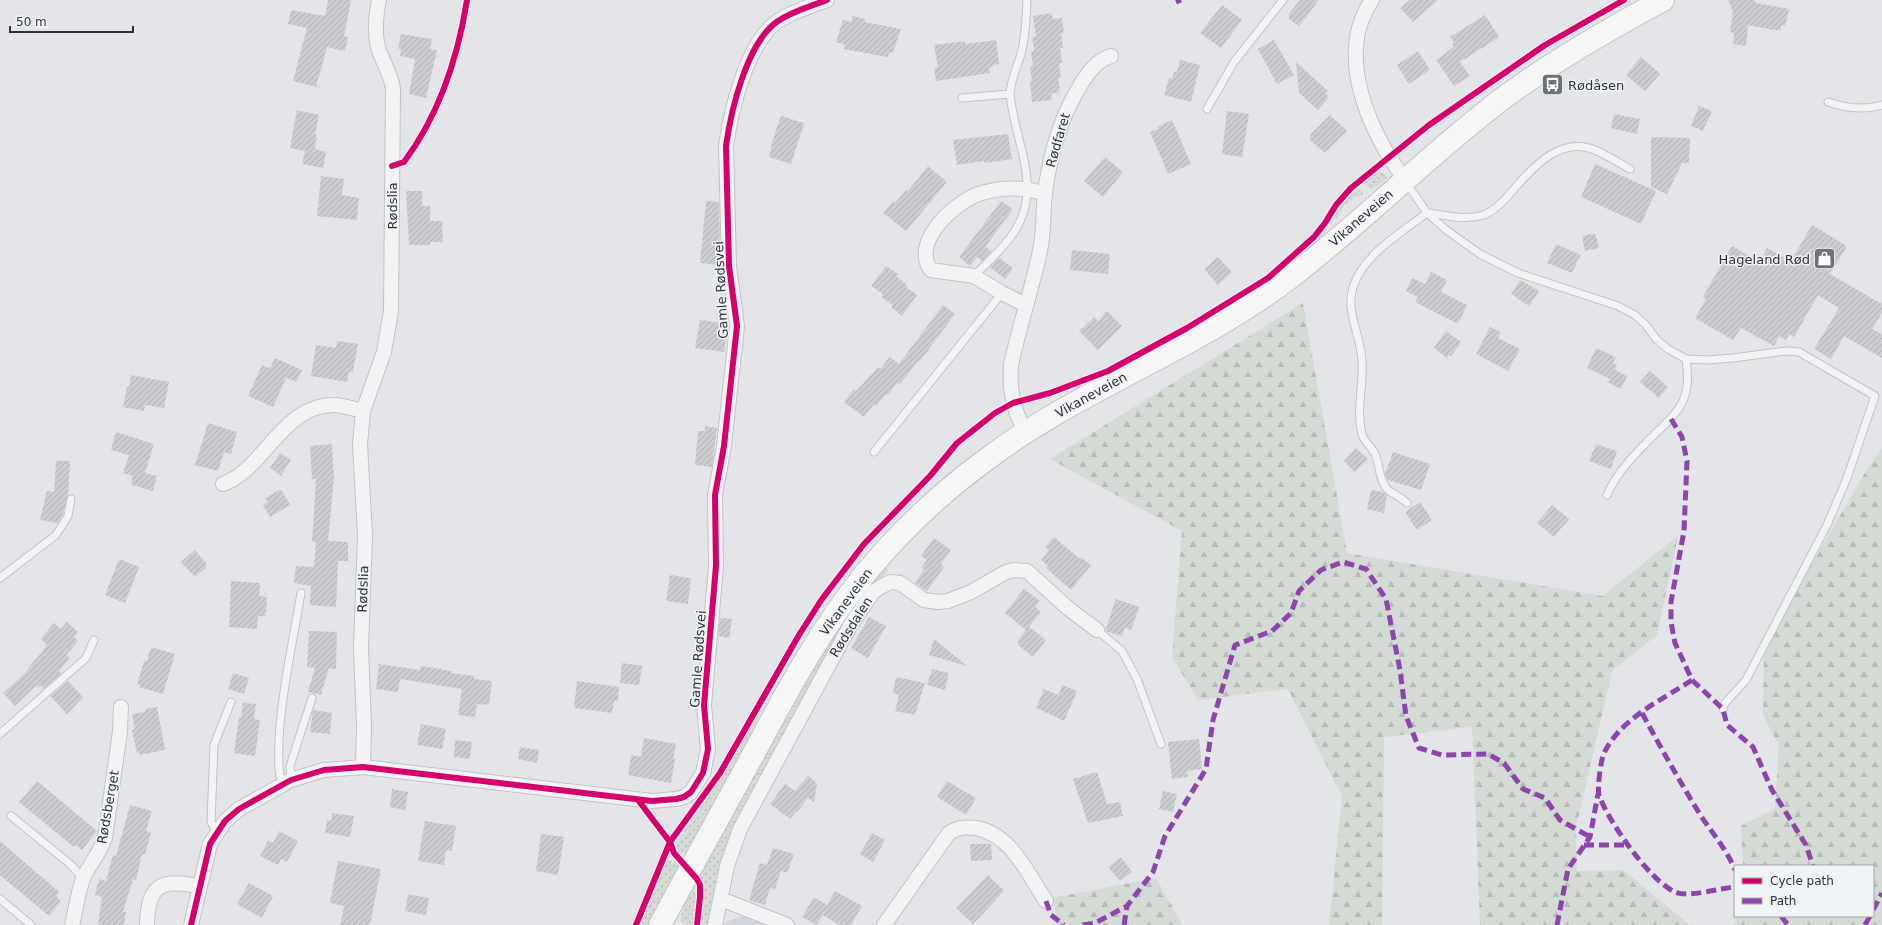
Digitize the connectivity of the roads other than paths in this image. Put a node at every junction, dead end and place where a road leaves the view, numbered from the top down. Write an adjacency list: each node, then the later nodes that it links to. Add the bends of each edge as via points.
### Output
1 (379, 0): 24 (street, Rødslia, via 376,25 378,47 393,88 392,288 384,352)
2 (827, 0): 41 (street, Gamle Rødsvei, via 779,20 761,38 748,65 729,127 726,146 730,266 737,326 716,495 716,566 704,705 708,749 703,774 698,783 684,796 652,801)
3 (1027, 0): 8 (lane, via 1026,31)
4 (1283, 0): 12 (lane, via 1234,62)
5 (1663, 0): 14 (main road, Vikaneveien, via 1587,42 1530,79 1477,119)
6 (1369, 1): 14 (street, via 1359,30 1356,73 1373,126 1388,157)
7 (1111, 56): 16 (street, Rødfaret, via 1096,65 1070,101 1053,148)
8 (1010, 94): 9 (lane); 15 (lane, via 1027,171)
9 (962, 98)
10 (1828, 102): 11 (lane, via 1851,107)
11 (1882, 105)
12 (1207, 109)
13 (1630, 169): 17 (lane, via 1595,150 1582,147 1561,150 1541,161 1504,201 1486,214 1461,218)
14 (1405, 180): 17 (lane); 25 (main road, Vikaneveien, via 1287,280 1241,312)
15 (1028, 188): 16 (street); 18 (lane, via 1024,212 1018,226); 18 (street, via 992,191 965,200 955,207 929,239 925,252 928,266 932,270)
16 (1045, 194): 20 (street, Rødfaret, via 1041,248)
17 (1427, 213): 21 (lane, via 1464,244 1497,264 1541,282 1618,306 1635,315 1657,340); 30 (lane, via 1381,248 1366,264 1353,286 1351,297 1353,318 1362,354 1362,433 1364,440 1375,453 1384,485)
18 (974, 276): 19 (street)
19 (1002, 294): 20 (street); 26 (lane)
20 (1026, 305): 25 (street, Rødfaret, via 1011,365 1010,380 1013,403)
21 (1686, 358): 23 (lane, via 1707,360 1786,351 1799,352); 28 (lane, via 1688,374 1686,392 1681,404 1671,419 1622,468)
22 (1882, 394): 23 (lane)
23 (1874, 396): 38 (lane, via 1847,478 1827,524 1746,680 1725,703)
24 (363, 411): 27 (street, via 335,405 303,414 287,426 240,475); 41 (street, Rødslia, via 360,444 365,536 361,647)
25 (1026, 432): 54 (main road, Vikaneveien, via 987,458 949,489 917,518 865,574 817,643 790,688)
26 (874, 452)
27 (223, 484)
28 (1607, 495)
29 (71, 499): 31 (lane, via 68,516 56,536)
30 (1407, 503)
31 (0, 578)
32 (301, 593): 42 (lane, via 280,725 278,763)
33 (1097, 630): 40 (lane, via 1122,652 1128,661 1147,702); 48 (street, Rødsdalen, via 1027,571 1006,572 971,592 943,602 928,601 900,583 891,582 873,592 850,626 740,829 731,850)
34 (94, 640): 39 (lane, via 86,658)
35 (312, 698): 42 (lane)
36 (231, 702): 44 (lane, via 214,745 211,822)
37 (121, 707): 45 (street, Rødsberget, via 105,838)
38 (1723, 709)
39 (0, 734)
40 (1161, 744)
41 (364, 767): 42 (street, Gamle Rødsvei, via 324,770)
42 (287, 782): 44 (street, Gamle Rødsvei, via 239,809)
43 (11, 816): 45 (lane)
44 (217, 832): 46 (street, Gamle Rødsvei, via 207,854)
45 (84, 878): 51 (street, Rødsberget)
46 (199, 886): 52 (street, via 178,882 166,883 158,888 149,906); 53 (street, Gamle Rødsvei)
47 (0, 899): 50 (lane)
48 (721, 899): 55 (street, Rødsdalen); 56 (street)
49 (1046, 902): 57 (street, via 1008,845 997,836 981,829 960,828 949,833)
50 (31, 925)
51 (72, 925)
52 (147, 925)
53 (191, 925)
54 (660, 925)
55 (715, 925)
56 (787, 925)
57 (884, 925)

